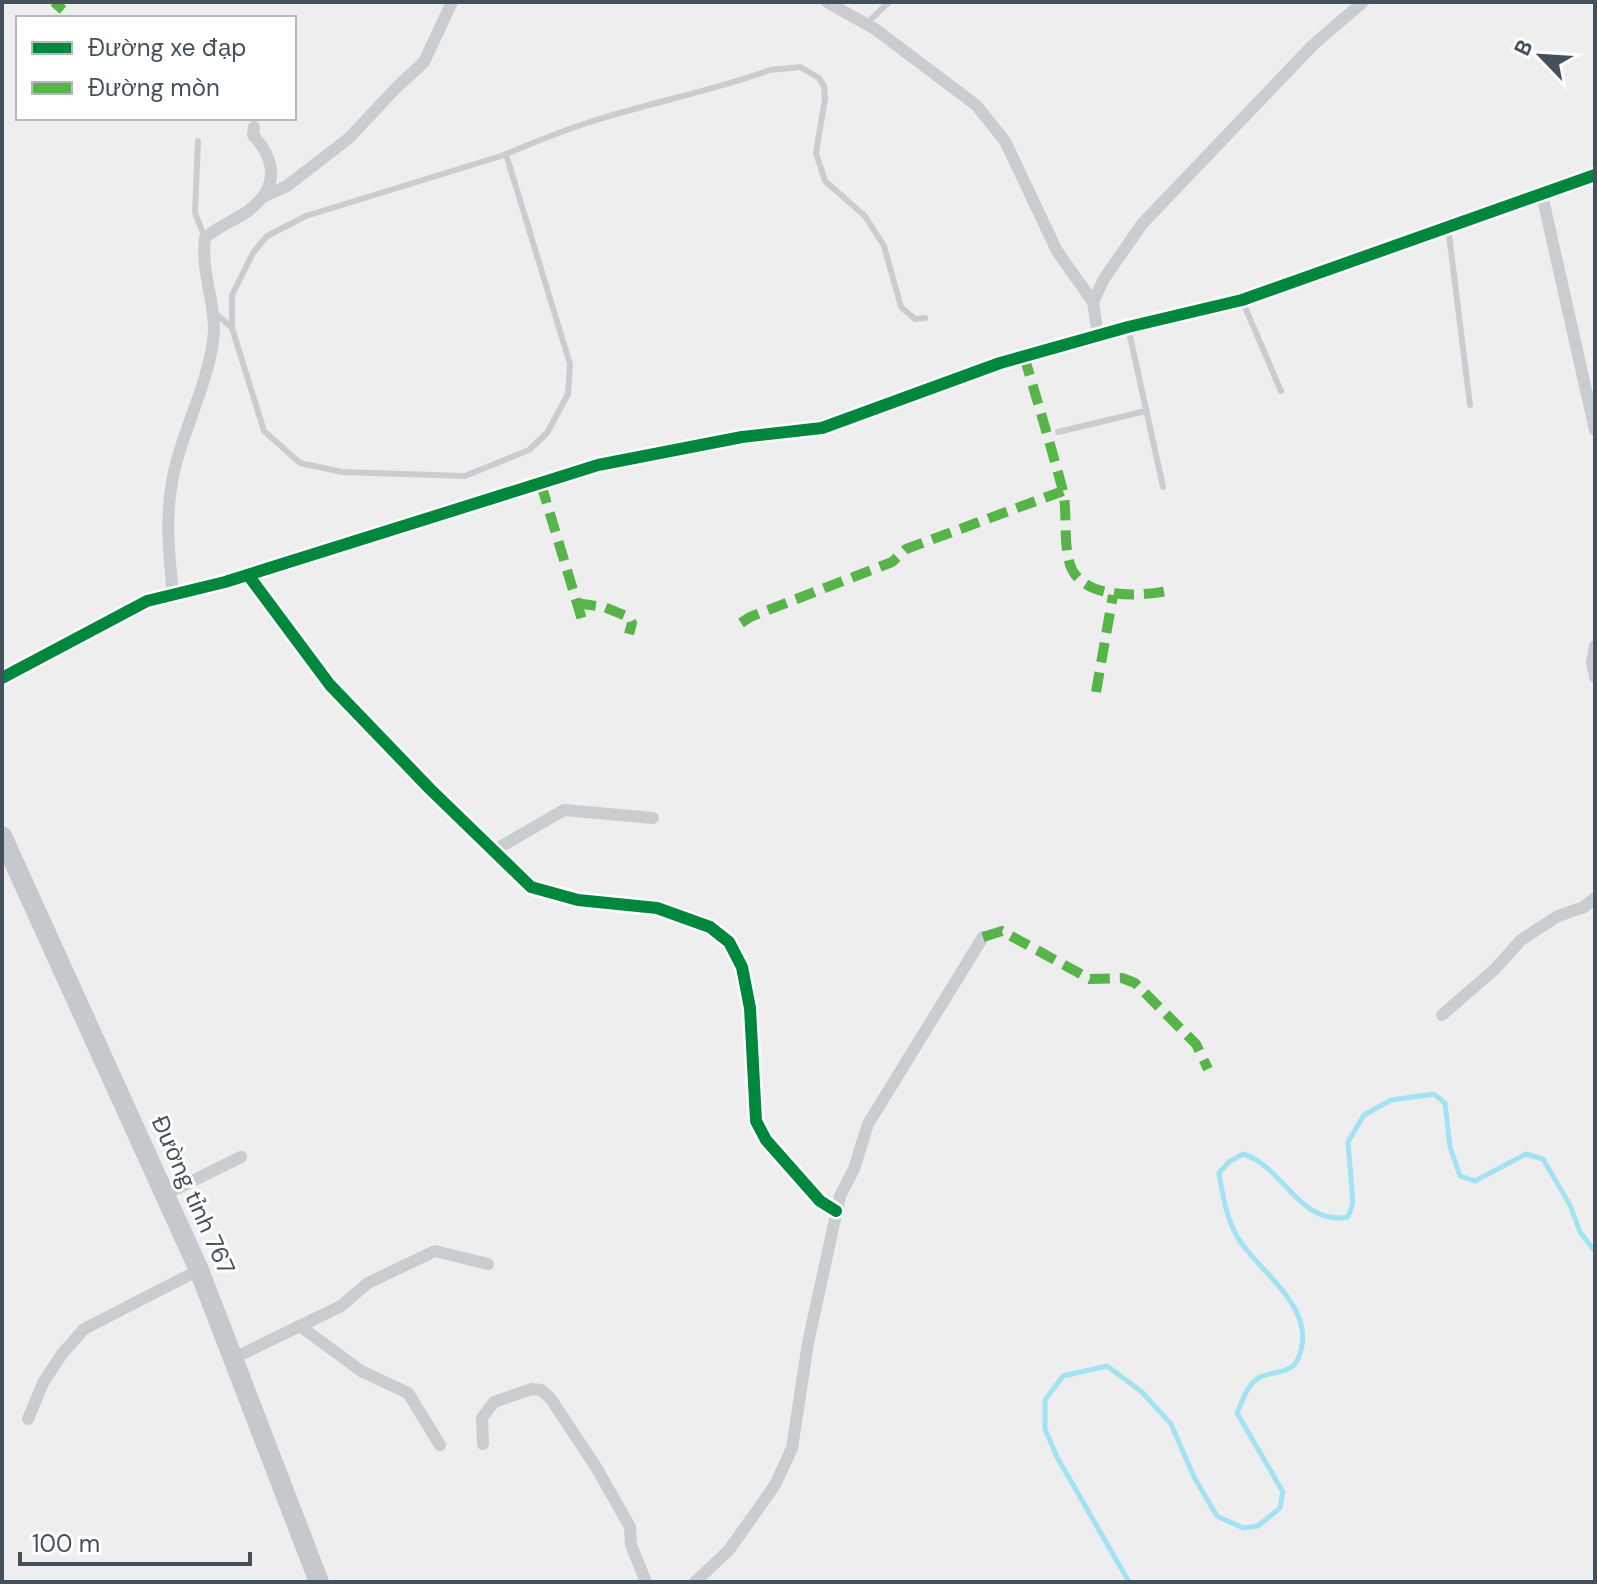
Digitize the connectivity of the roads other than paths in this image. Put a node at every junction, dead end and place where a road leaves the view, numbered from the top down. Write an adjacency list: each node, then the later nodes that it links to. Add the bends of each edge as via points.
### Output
1 (452, 2): 11 (street, via 424,62 349,138 287,186)
2 (827, 2): 5 (street)
3 (889, 2): 5 (lane)
4 (1363, 2): 15 (street, via 1313,45 1142,224)
5 (866, 24): 15 (street, via 976,105 1005,141 1057,251)
6 (254, 127): 11 (street, via 253,135 272,165 270,185)
7 (198, 141): 13 (lane, via 195,213)
8 (506, 154): 17 (lane, via 601,119 770,70 800,67 824,86 816,153 825,181 865,216 884,246 901,307 915,319); 19 (lane, via 306,216 267,236 232,295); 19 (lane, via 570,364 568,394 547,433 529,450 465,476 342,472 300,463 264,431)
9 (1595, 175): 10 (street)
10 (1542, 195): 12 (street); 24 (street)
11 (260, 198): 13 (street)
12 (1448, 226): 14 (street); 22 (lane)
13 (205, 238): 16 (street, via 202,255)
14 (1242, 300): 18 (street); 21 (lane)
15 (1093, 302): 20 (street)
16 (213, 310): 19 (lane); 28 (street, via 213,341 177,461 166,529)
17 (925, 318)
18 (1128, 327): 20 (street); 23 (lane)
19 (232, 328)
20 (1098, 336): 27 (street, via 1000,363 822,428 742,437 598,465)
21 (1281, 391)
22 (1470, 405)
23 (1146, 411): 25 (lane); 26 (lane)
24 (1595, 430)
25 (1058, 432)
26 (1163, 487)
27 (248, 575): 28 (street); 34 (street, via 330,685)
28 (173, 594): 31 (street, via 147,601)
29 (1595, 646): 30 (street)
30 (1595, 677)
31 (2, 678)
32 (653, 818): 34 (street, via 564,810)
33 (2, 836): 39 (main road, Đường tỉnh 767)
34 (493, 851): 40 (street, via 531,887 578,900 657,908 710,927 729,942 742,967 750,1008 756,1121 766,1140 820,1201)
35 (1595, 898): 37 (street, via 1521,940)
36 (983, 937): 40 (street, via 868,1124)
37 (1442, 1015)
38 (241, 1157): 39 (street)
39 (166, 1194): 42 (main road, Đường tỉnh 767)
40 (836, 1211): 50 (street, via 792,1448 775,1485 729,1550)
41 (488, 1264): 43 (street, via 435,1251 368,1283 341,1306)
42 (199, 1270): 44 (main road, Đường tỉnh 767); 45 (street, via 84,1329 43,1383)
43 (300, 1326): 44 (street); 47 (street, via 361,1371 408,1393)
44 (234, 1358): 48 (main road, Đường tỉnh 767)
45 (28, 1419)
46 (483, 1444): 49 (street, via 482,1418 494,1402 541,1390 630,1527 631,1545)
47 (440, 1445)
48 (319, 1582)
49 (646, 1582)
50 (695, 1582)

